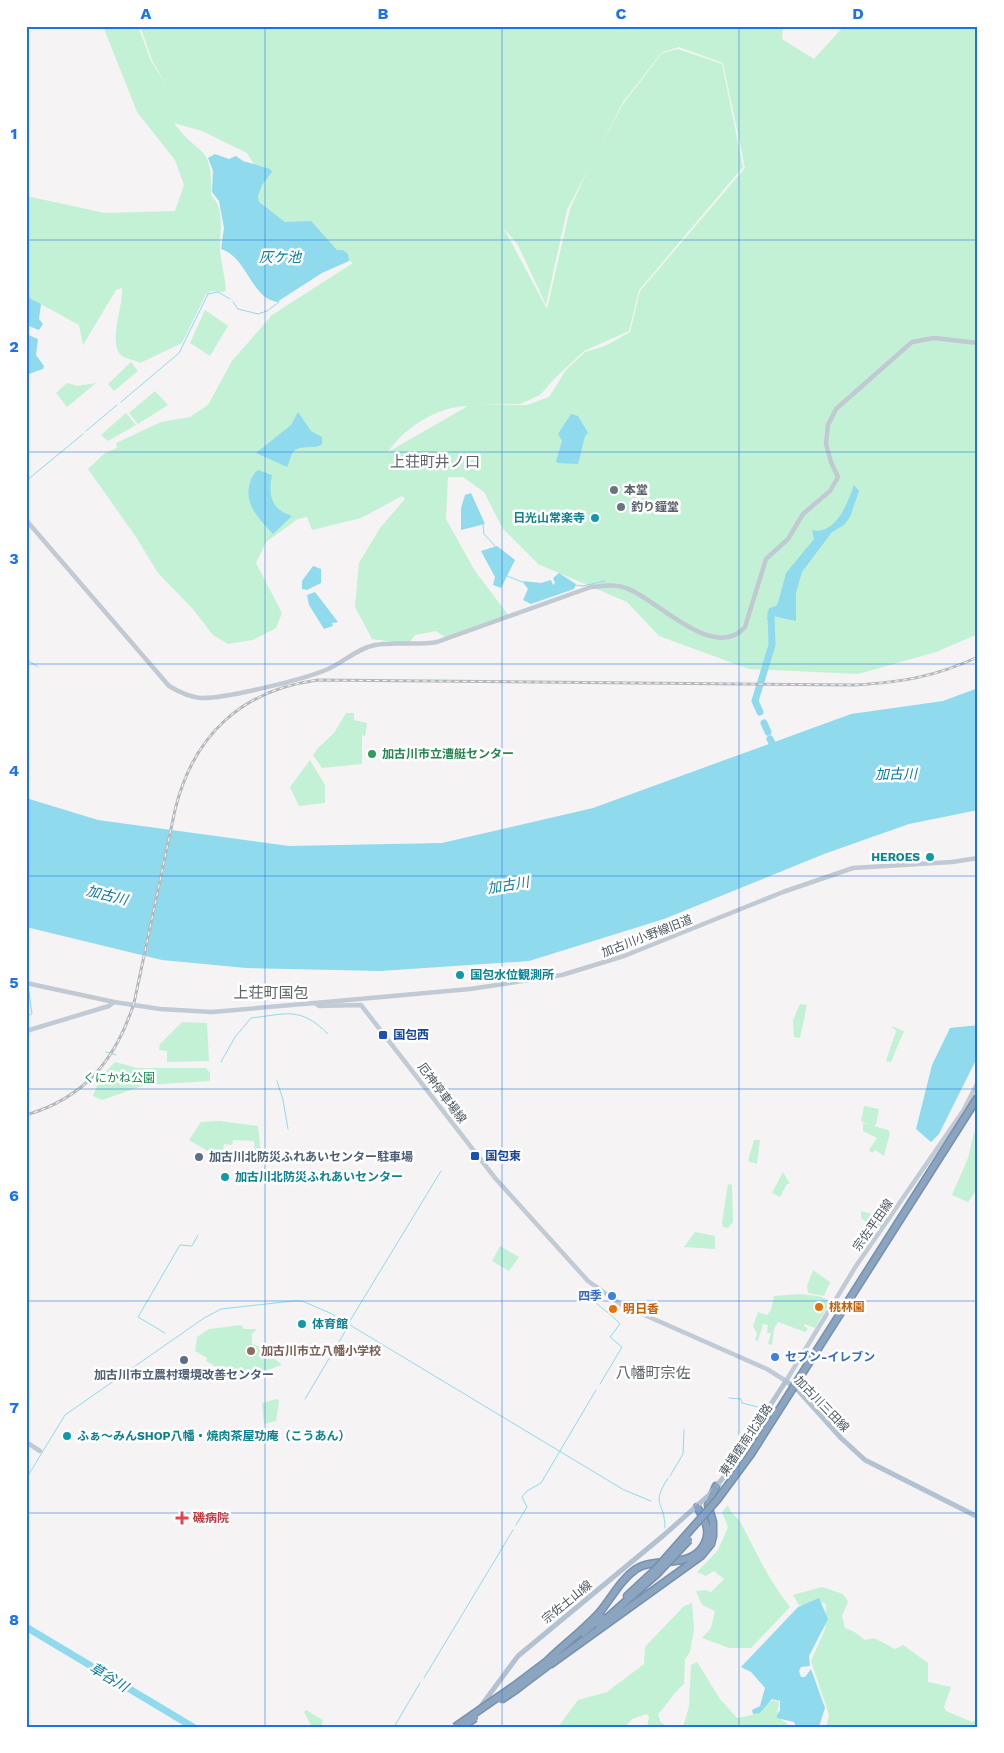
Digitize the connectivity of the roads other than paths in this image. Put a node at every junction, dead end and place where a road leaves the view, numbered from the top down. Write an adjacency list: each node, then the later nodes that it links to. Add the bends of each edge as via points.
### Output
1 (978, 344): 2 (street, via 934,338 912,342 836,409 828,424 826,444 837,472 836,481 830,491 803,514 788,539 766,559 745,627 730,638 705,634 625,587 604,585 437,642 376,644 315,675 214,698 193,697 169,686)
2 (26, 520)
3 (978, 858): 6 (street, 加古川小野線旧道, via 854,868 569,974 470,989)
4 (26, 983): 5 (street)
5 (114, 1002): 6 (main road, 厄神停車場線, via 212,1012); 7 (main road)
6 (315, 1003): 11 (main road, 厄神停車場線, via 319,1006 364,1007 495,1178 601,1292 622,1305 767,1368)
7 (26, 1031)
8 (978, 1082): 11 (main road, 宗佐平田線, via 963,1111 856,1266)
9 (978, 1097): 18 (highway, 東播磨南北道路, bridge, via 751,1454)
10 (978, 1103): 18 (highway, 東播磨南北道路, bridge, via 753,1456 702,1525)
11 (786, 1380): 14 (main road, 加古川三田線); 17 (main road, 加古川三田線, via 865,1460)
12 (26, 1442): 13 (street)
13 (40, 1451)
14 (716, 1486): 15 (main road, 加古川三田線); 16 (highway, via 709,1503)
15 (697, 1507): 16 (highway); 19 (highway, via 707,1525 707,1537 700,1549 690,1557 637,1569); 22 (main road, 宗佐土山線, via 518,1656)
16 (710, 1515): 19 (highway, via 713,1536 702,1556)
17 (978, 1517)
18 (656, 1572): 19 (highway, 東播磨南北道路)
19 (549, 1662): 20 (highway, 東播磨南北道路)
20 (515, 1687): 21 (highway, 東播磨南北道路, bridge); 22 (highway, 東播磨南北道路, bridge)
21 (455, 1727)
22 (464, 1727)

